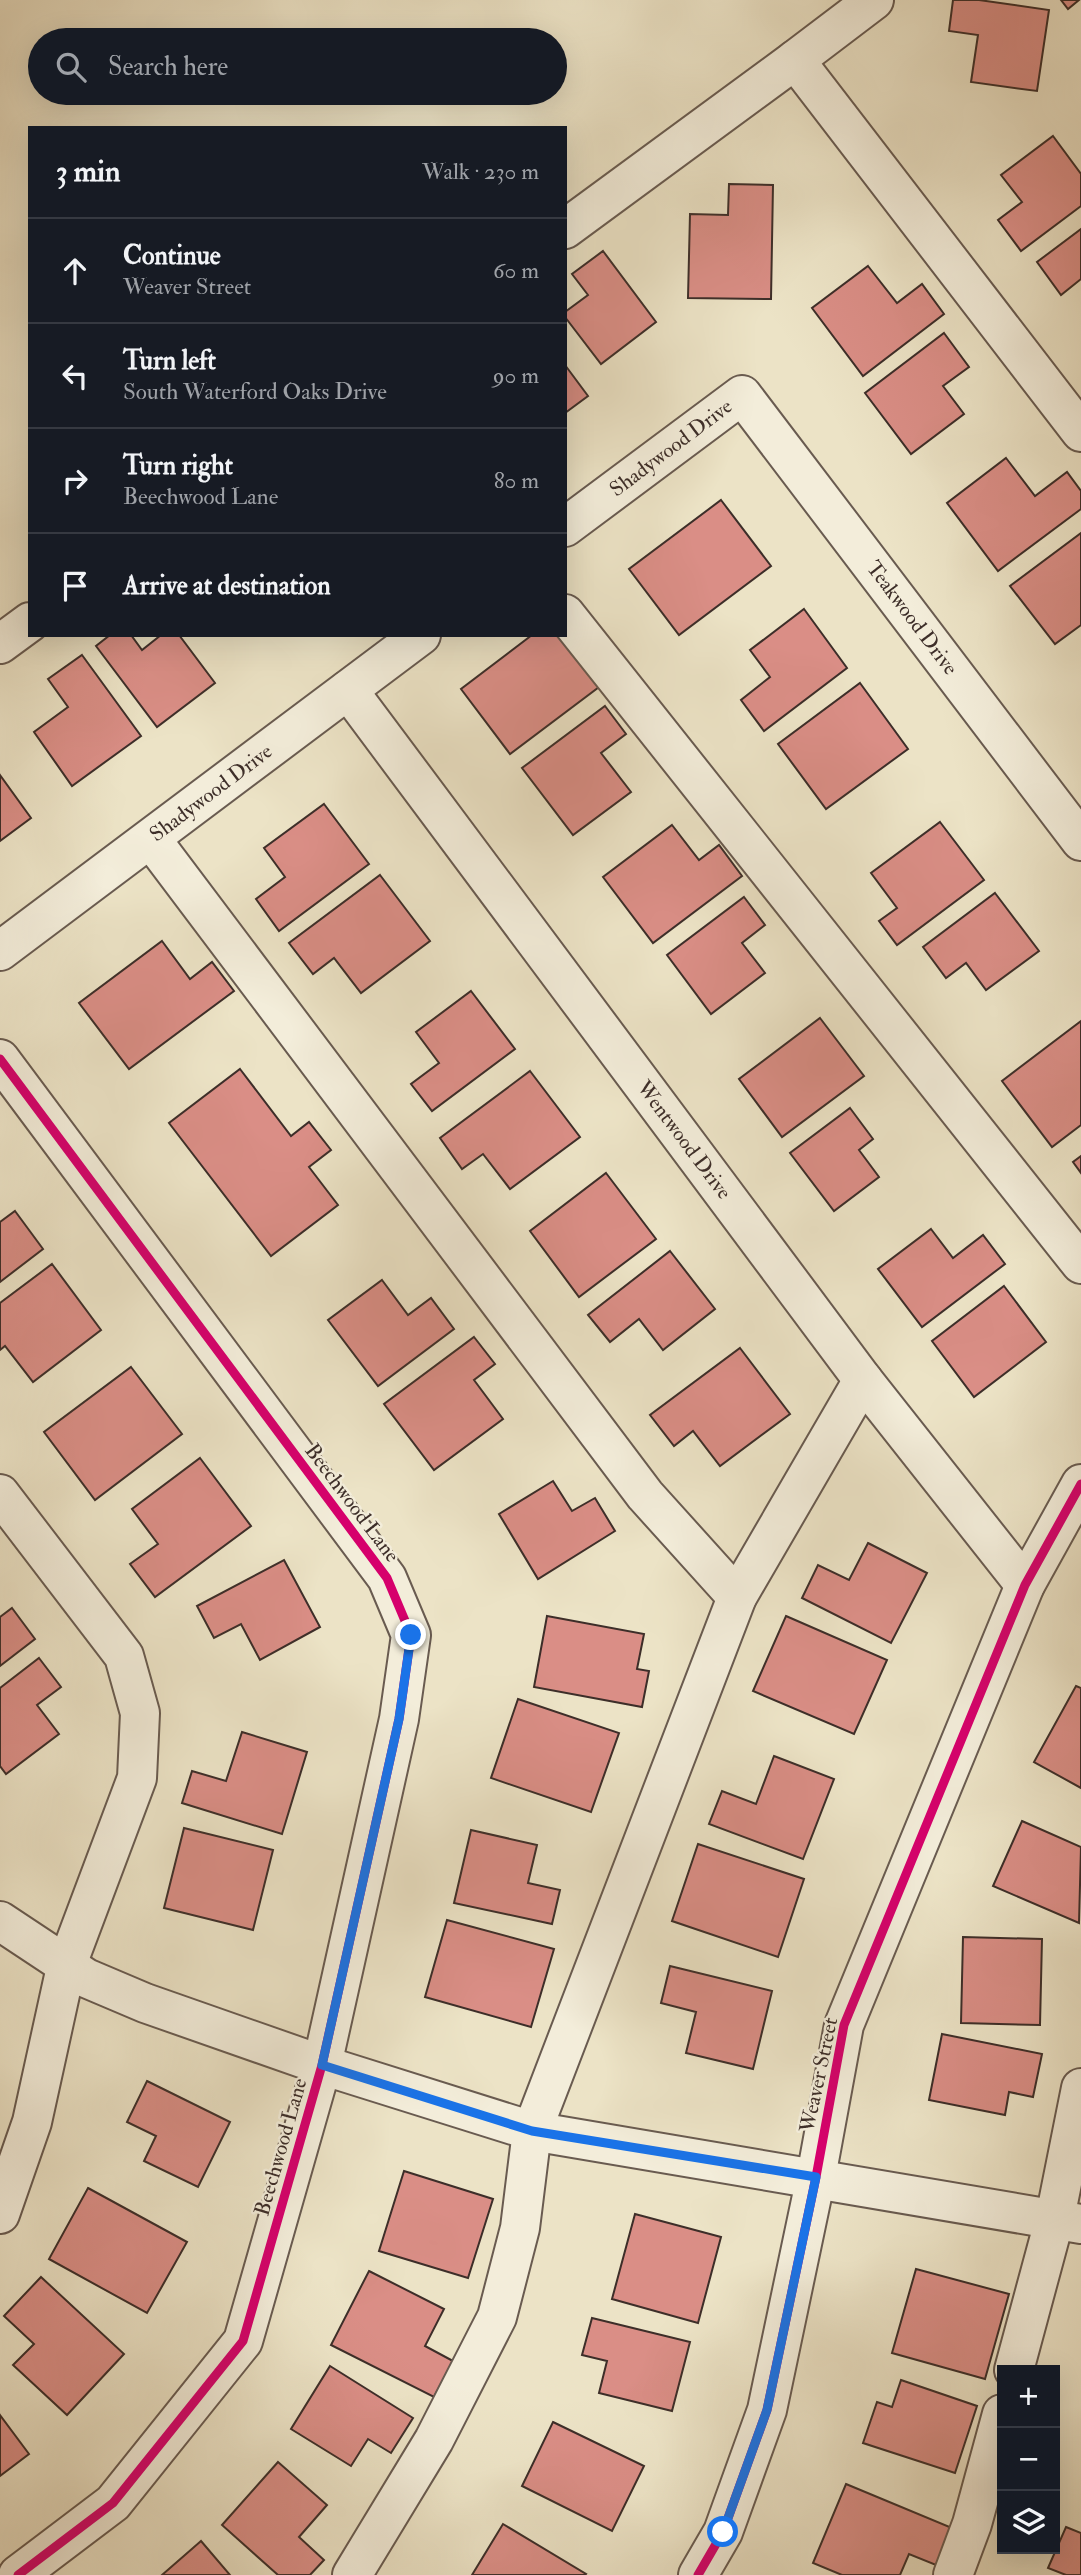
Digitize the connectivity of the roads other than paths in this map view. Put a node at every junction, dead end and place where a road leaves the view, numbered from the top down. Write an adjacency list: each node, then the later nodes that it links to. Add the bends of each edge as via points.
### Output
1 (874, 0): 2 (street)
2 (795, 60): 3 (street); 5 (street)
3 (567, 228)
4 (742, 395): 6 (street, Shadywood Drive); 13 (street, Teakwood Drive)
5 (1081, 432)
6 (567, 526)
7 (567, 617): 16 (street)
8 (28, 623): 10 (street)
9 (418, 637): 11 (street, Shadywood Drive)
10 (0, 644)
11 (348, 690): 12 (street, Shadywood Drive); 17 (street, Wentwood Drive)
12 (150, 839): 14 (street, Shadywood Drive); 21 (street, via 645,1495)
13 (1081, 841)
14 (0, 951)
15 (0, 1059): 24 (street, Beechwood Lane, via 387,1578 411,1635 399,1719)
16 (1081, 1264)
17 (863, 1380): 20 (street, Wentwood Drive); 21 (street)
18 (1081, 1484): 20 (street, Weaver Street)
19 (0, 1494): 23 (street, via 124,1656 140,1713 137,1778)
20 (1025, 1585): 27 (street, Weaver Street, via 844,2025)
21 (737, 1597): 26 (street)
22 (0, 1921): 23 (street)
23 (66, 1967): 24 (street, via 145,2003); 28 (street, via 32,2122)
24 (322, 2065): 26 (street); 32 (street, Beechwood Lane, via 243,2341 113,2503)
25 (1081, 2088): 29 (street)
26 (532, 2131): 27 (street); 33 (street, via 520,2228 497,2317 434,2440)
27 (816, 2177): 29 (street); 34 (street, Weaver Street, via 767,2410 723,2532)
28 (0, 2214)
29 (1068, 2221): 30 (street)
30 (1016, 2365)
31 (998, 2428): 35 (street)
32 (18, 2575)
33 (352, 2575)
34 (698, 2575)
35 (953, 2575)

